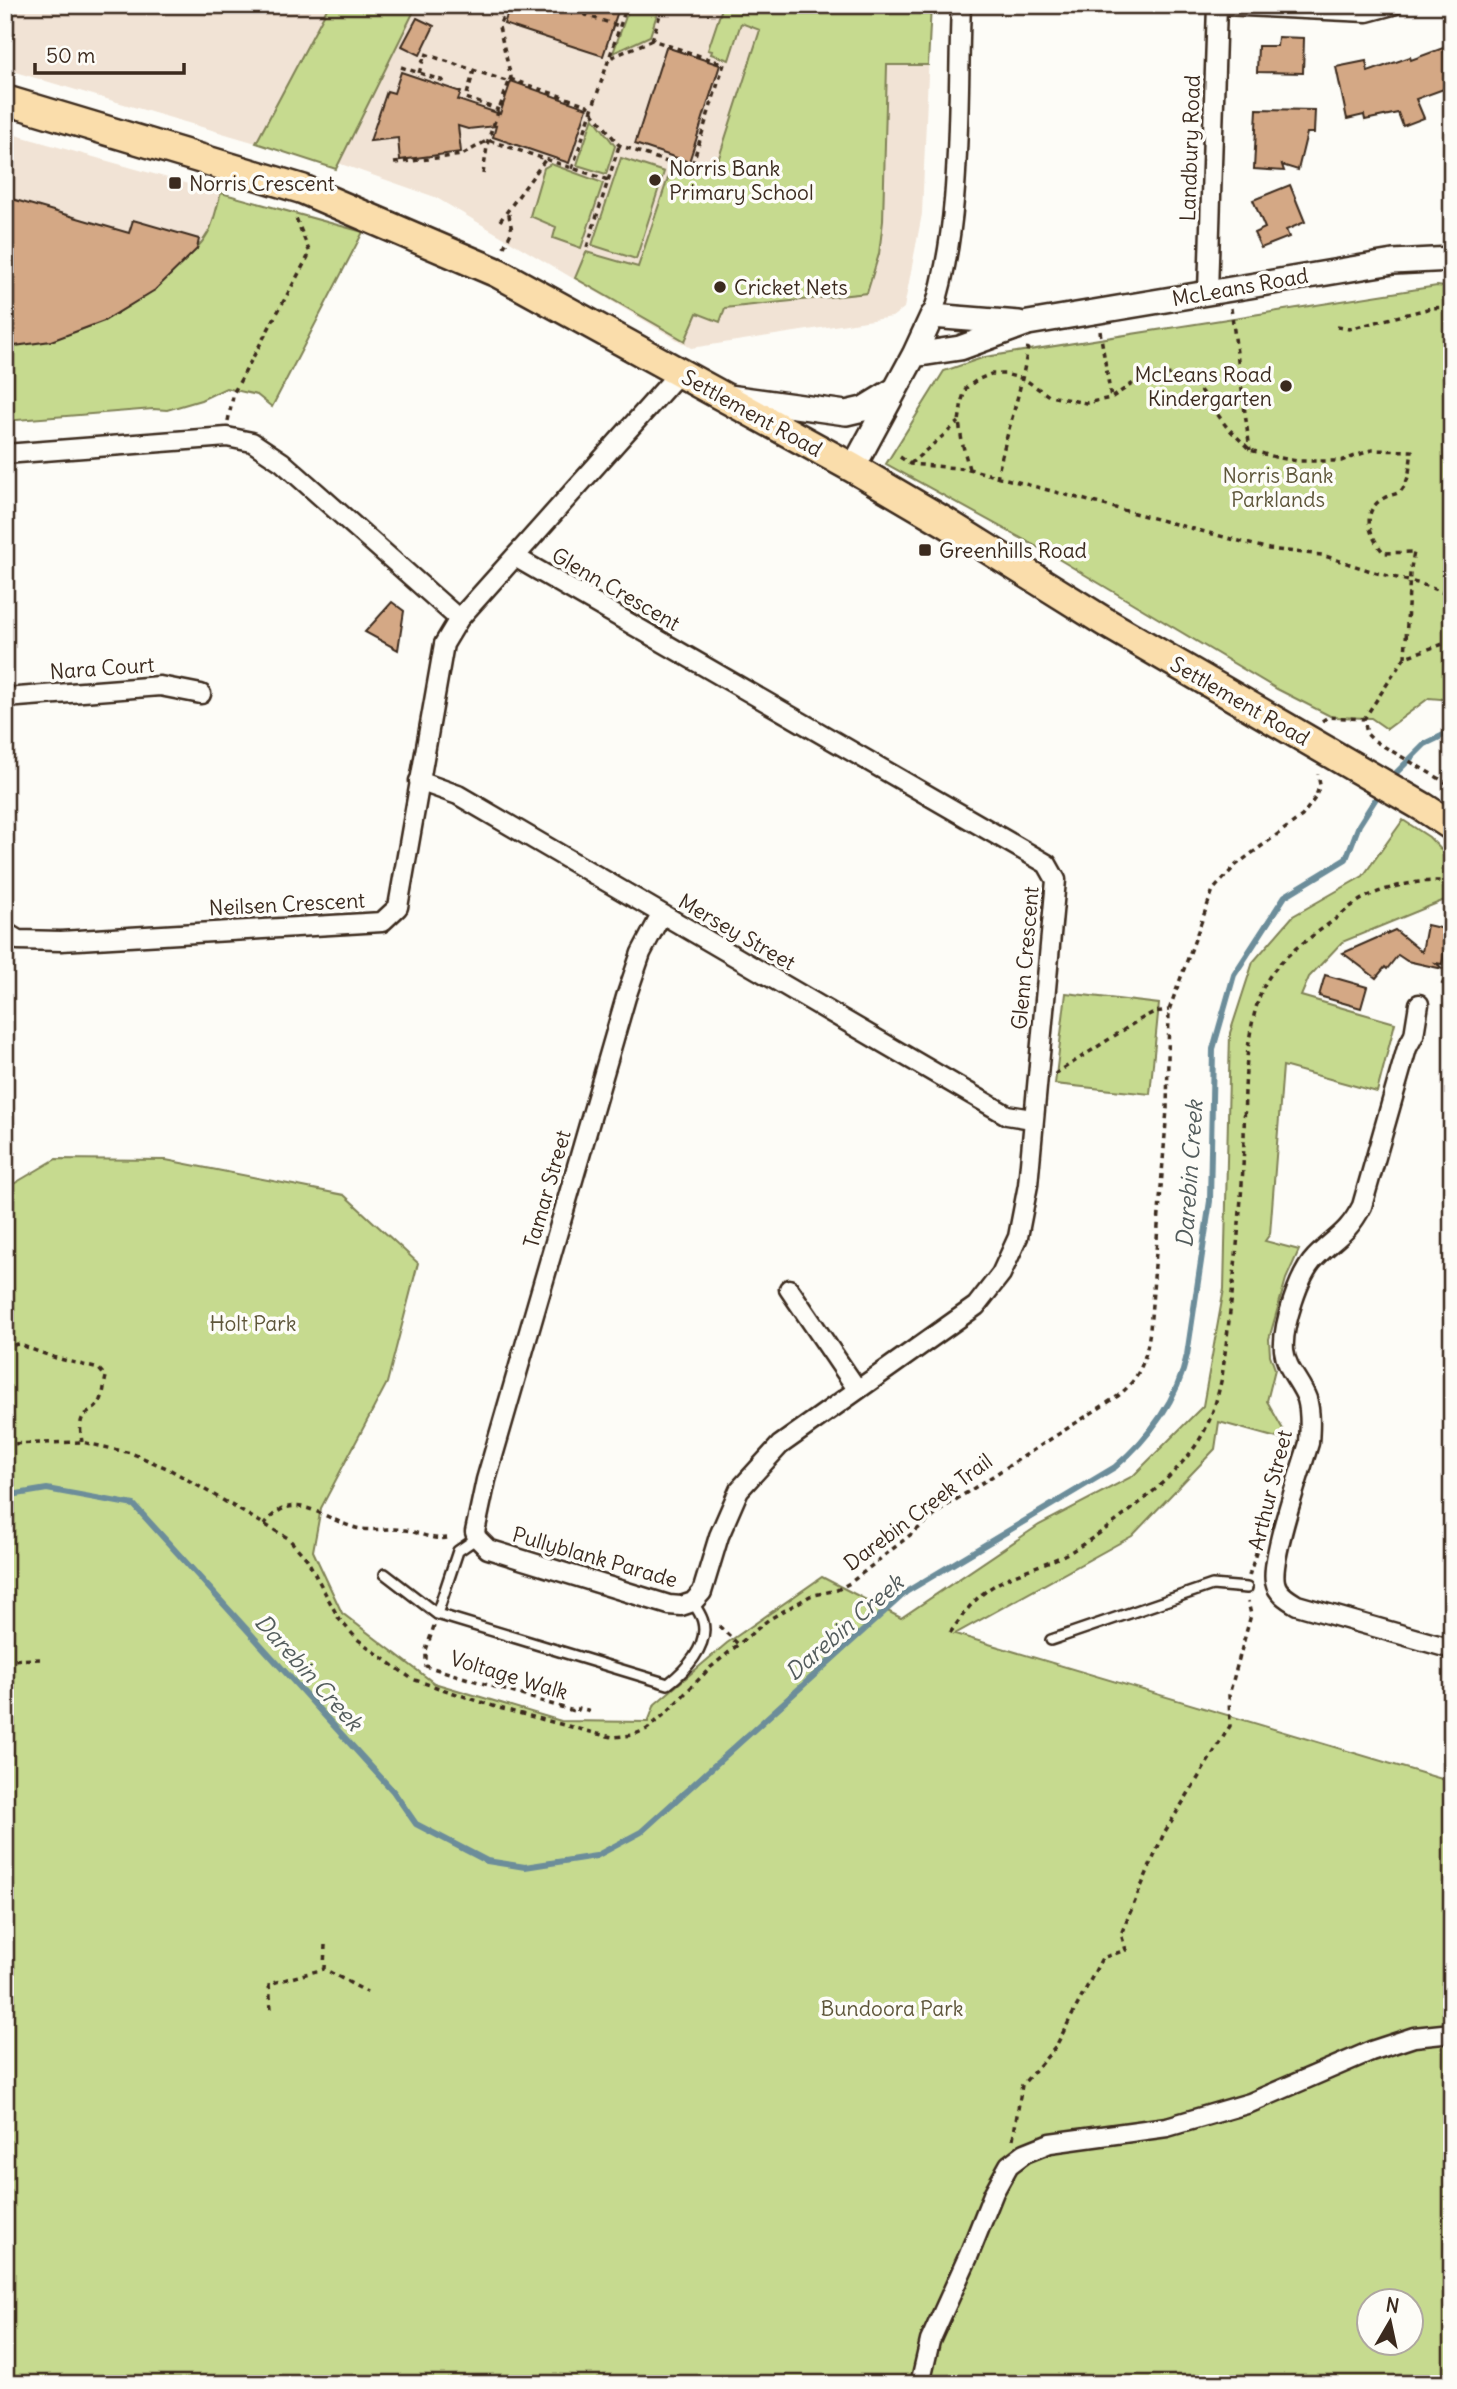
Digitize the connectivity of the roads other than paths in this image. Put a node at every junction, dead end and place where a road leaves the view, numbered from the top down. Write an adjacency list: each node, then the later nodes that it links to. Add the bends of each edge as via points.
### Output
1 (961, 5): 8 (street, via 952,211)
2 (1217, 5): 7 (street, Landbury Road)
3 (1223, 5): 4 (street, via 1367,12)
4 (1393, 5)
5 (5, 100): 11 (main road, Settlement Road, via 302,188 498,274)
6 (1452, 259): 7 (street, McLeans Road, via 1393,262)
7 (1218, 290): 9 (street, McLeans Road)
8 (932, 316): 9 (street, McLeans Road); 10 (street)
9 (1028, 323): 10 (street, McLeans Road, via 960,348)
10 (914, 355): 12 (street)
11 (679, 373): 13 (main road, Settlement Road); 16 (street)
12 (896, 389): 13 (street, via 863,409 846,413); 15 (street)
13 (719, 395): 15 (main road, Settlement Road)
14 (5, 454): 17 (street, via 227,437 246,440 269,452)
15 (853, 468): 21 (main road, Settlement Road)
16 (515, 557): 17 (street); 25 (street, Glenn Crescent, via 1047,864 1056,880)
17 (459, 619): 20 (street, Neilsen Crescent, via 444,644)
18 (201, 694): 19 (street, Nara Court, via 160,686)
19 (5, 698)
20 (419, 781): 22 (street, Mersey Street, via 458,795); 23 (street, Neilsen Crescent, via 398,907 382,922 61,941 18,940)
21 (1452, 826)
22 (661, 915): 25 (street, Mersey Street, via 1007,1115); 29 (street, Tamar Street, via 626,997 486,1480 477,1515)
23 (5, 932)
24 (1419, 1004): 35 (street, Arthur Street, via 1362,1206 1350,1228 1308,1267 1287,1326 1284,1349 1307,1398 1310,1424 1275,1559 1274,1580 1277,1589 1297,1605)
25 (1032, 1119): 27 (street, Glenn Crescent, via 1028,1185 1018,1237 1001,1274 976,1306)
26 (789, 1289): 27 (street)
27 (857, 1390): 28 (street, Glenn Crescent, via 780,1445 739,1490)
28 (719, 1536): 32 (street, Pullyblank Parade, via 702,1592)
29 (477, 1538): 32 (street, Pullyblank Parade, via 488,1549 668,1605); 33 (lane, via 458,1551)
30 (385, 1574): 33 (lane)
31 (1247, 1588): 34 (lane, via 1212,1585)
32 (693, 1602): 33 (lane, via 703,1622 703,1642 682,1673 668,1684)
33 (438, 1614)
34 (1051, 1640)
35 (1452, 1649)
36 (1452, 2033): 37 (street, via 1414,2037 1371,2051 1250,2103 1167,2127 1050,2143 1025,2152 1009,2165 994,2192 930,2341)
37 (920, 2384)

